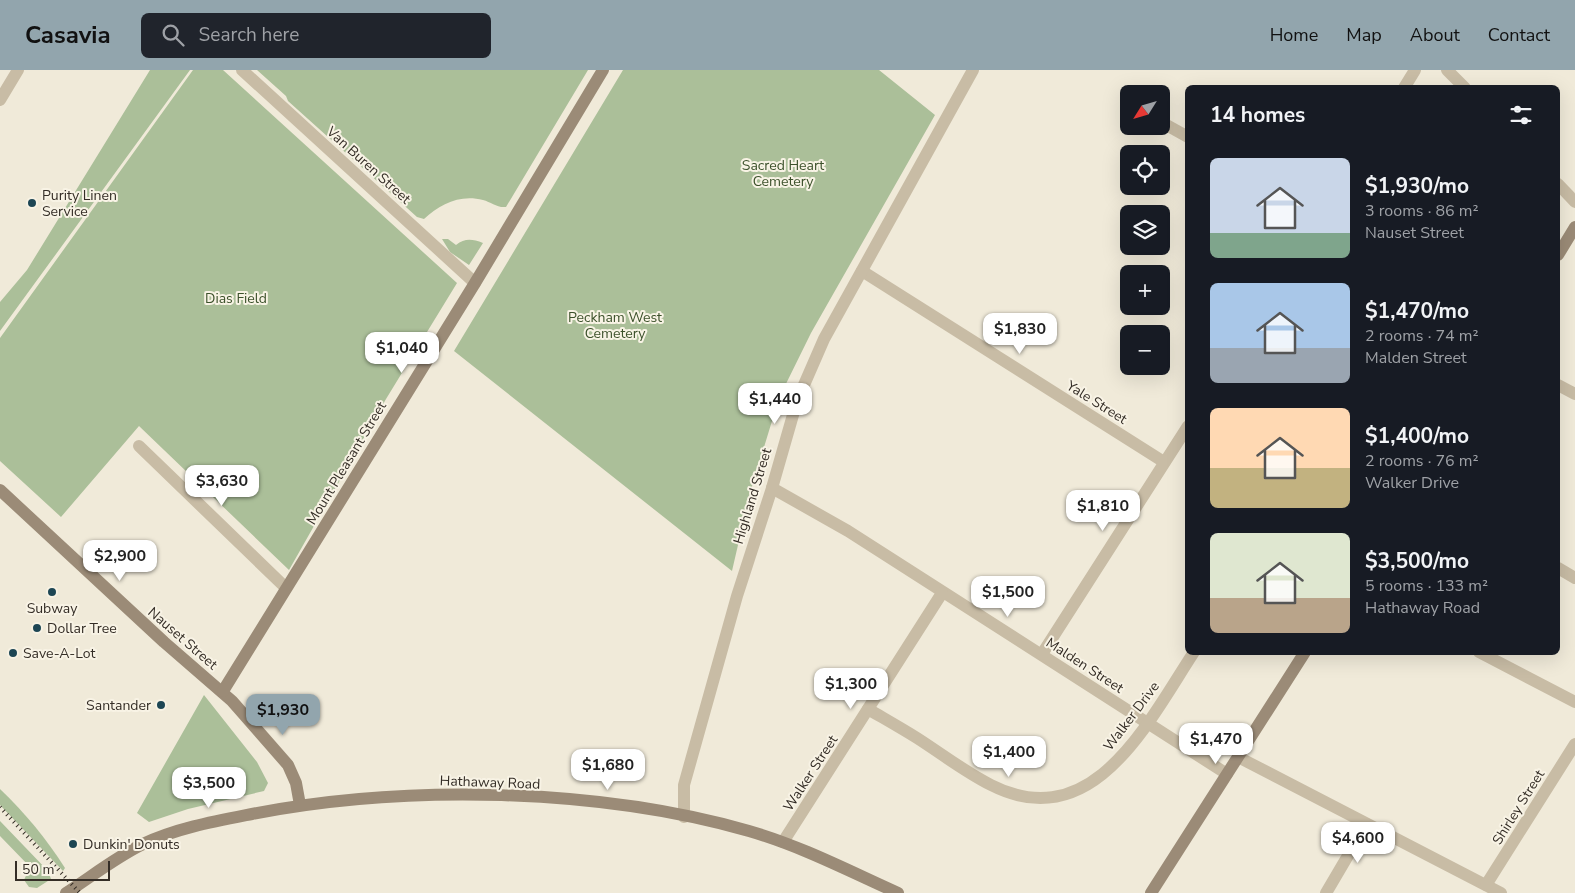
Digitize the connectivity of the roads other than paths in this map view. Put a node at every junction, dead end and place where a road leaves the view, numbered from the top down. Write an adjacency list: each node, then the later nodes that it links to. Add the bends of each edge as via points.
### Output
1 (18, 70): 9 (street)
2 (242, 70): 17 (street, Van Buren Street)
3 (602, 70): 17 (main road, Mount Pleasant Street)
4 (973, 70): 16 (street, Highland Street)
5 (1415, 70): 7 (street)
6 (1448, 70): 8 (street)
7 (1406, 85)
8 (1462, 85)
9 (0, 100)
10 (1170, 127): 11 (street)
11 (1185, 135)
12 (1560, 186): 13 (street)
13 (1575, 202)
14 (1575, 227): 15 (main road)
15 (1560, 252)
16 (862, 272): 22 (street, Yale Street); 23 (street, Highland Street, via 807,374)
17 (476, 283): 27 (main road, Mount Pleasant Street)
18 (1560, 385): 19 (street)
19 (1575, 394)
20 (1185, 430): 22 (street)
21 (139, 446): 27 (street)
22 (1164, 462): 29 (street)
23 (772, 488): 28 (street, Malden Street, via 848,531); 41 (street, Highland Street, via 700,724 684,785)
24 (0, 490): 33 (main road, Nauset Street, via 164,642)
25 (1560, 569): 26 (street)
26 (1575, 578)
27 (286, 588): 33 (main road, Mount Pleasant Street)
28 (942, 593): 29 (street, Malden Street); 35 (street, Walker Street)
29 (1042, 654): 36 (street, Malden Street)
30 (1192, 655): 36 (street, Walker Drive)
31 (1302, 655): 38 (main road)
32 (1486, 655): 34 (street)
33 (223, 692): 40 (main road, Nauset Street, via 288,765)
34 (1575, 702)
35 (868, 709): 36 (street, Walker Drive, via 991,786 1017,795 1042,798 1069,794 1092,783 1123,754); 43 (street, Walker Street)
36 (1147, 723): 39 (street, Malden Street)
37 (1575, 744): 44 (street, Shirley Street)
38 (1238, 757): 39 (main road); 42 (street)
39 (1227, 774): 47 (main road)
40 (300, 805): 41 (main road, Hathaway Road, via 393,796 484,796 594,803); 45 (main road, Hathaway Road, via 198,826 158,838 132,850)
41 (684, 817): 43 (main road, Hathaway Road)
42 (1366, 825): 44 (street); 48 (street)
43 (783, 842): 46 (main road, Hathaway Road)
44 (1486, 885): 49 (street)
45 (66, 893)
46 (898, 893)
47 (1151, 893)
48 (1326, 893)
49 (1501, 893)

